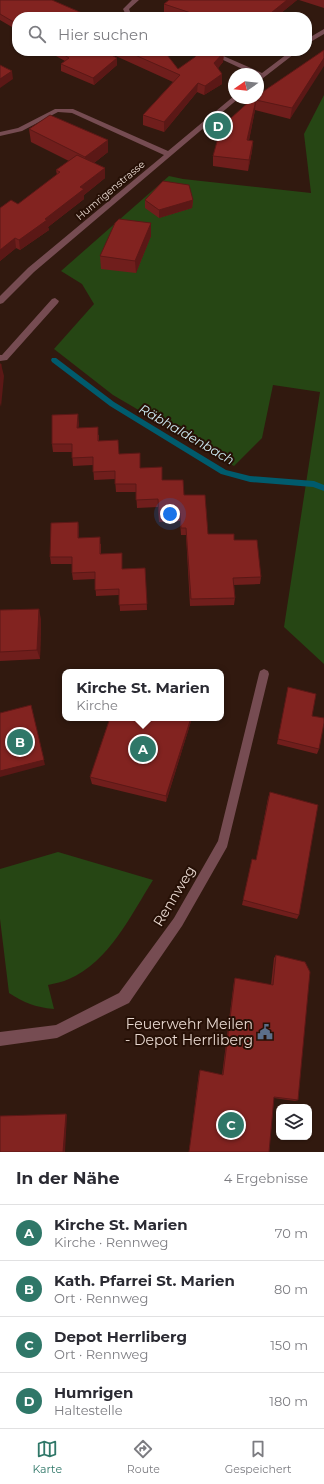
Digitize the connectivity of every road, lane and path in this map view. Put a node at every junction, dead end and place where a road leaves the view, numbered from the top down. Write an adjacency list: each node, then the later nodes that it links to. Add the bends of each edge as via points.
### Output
1 (136, 0): 2 (street, via 126,9)
2 (127, 12)
3 (324, 31): 4 (street)
4 (312, 39)
5 (217, 56): 7 (street)
6 (289, 56): 8 (street)
7 (240, 68)
8 (264, 75)
9 (229, 104): 11 (street, Humrigenstrasse)
10 (0, 134): 11 (street, via 20,130 57,110 73,111)
11 (169, 154): 13 (street, Humrigenstrasse, via 31,270)
12 (55, 301): 14 (street, via 4,358)
13 (0, 302)
14 (0, 358)
15 (264, 674): 16 (street, Rennweg, via 223,843 178,922 124,998 57,1031)
16 (0, 1040)

